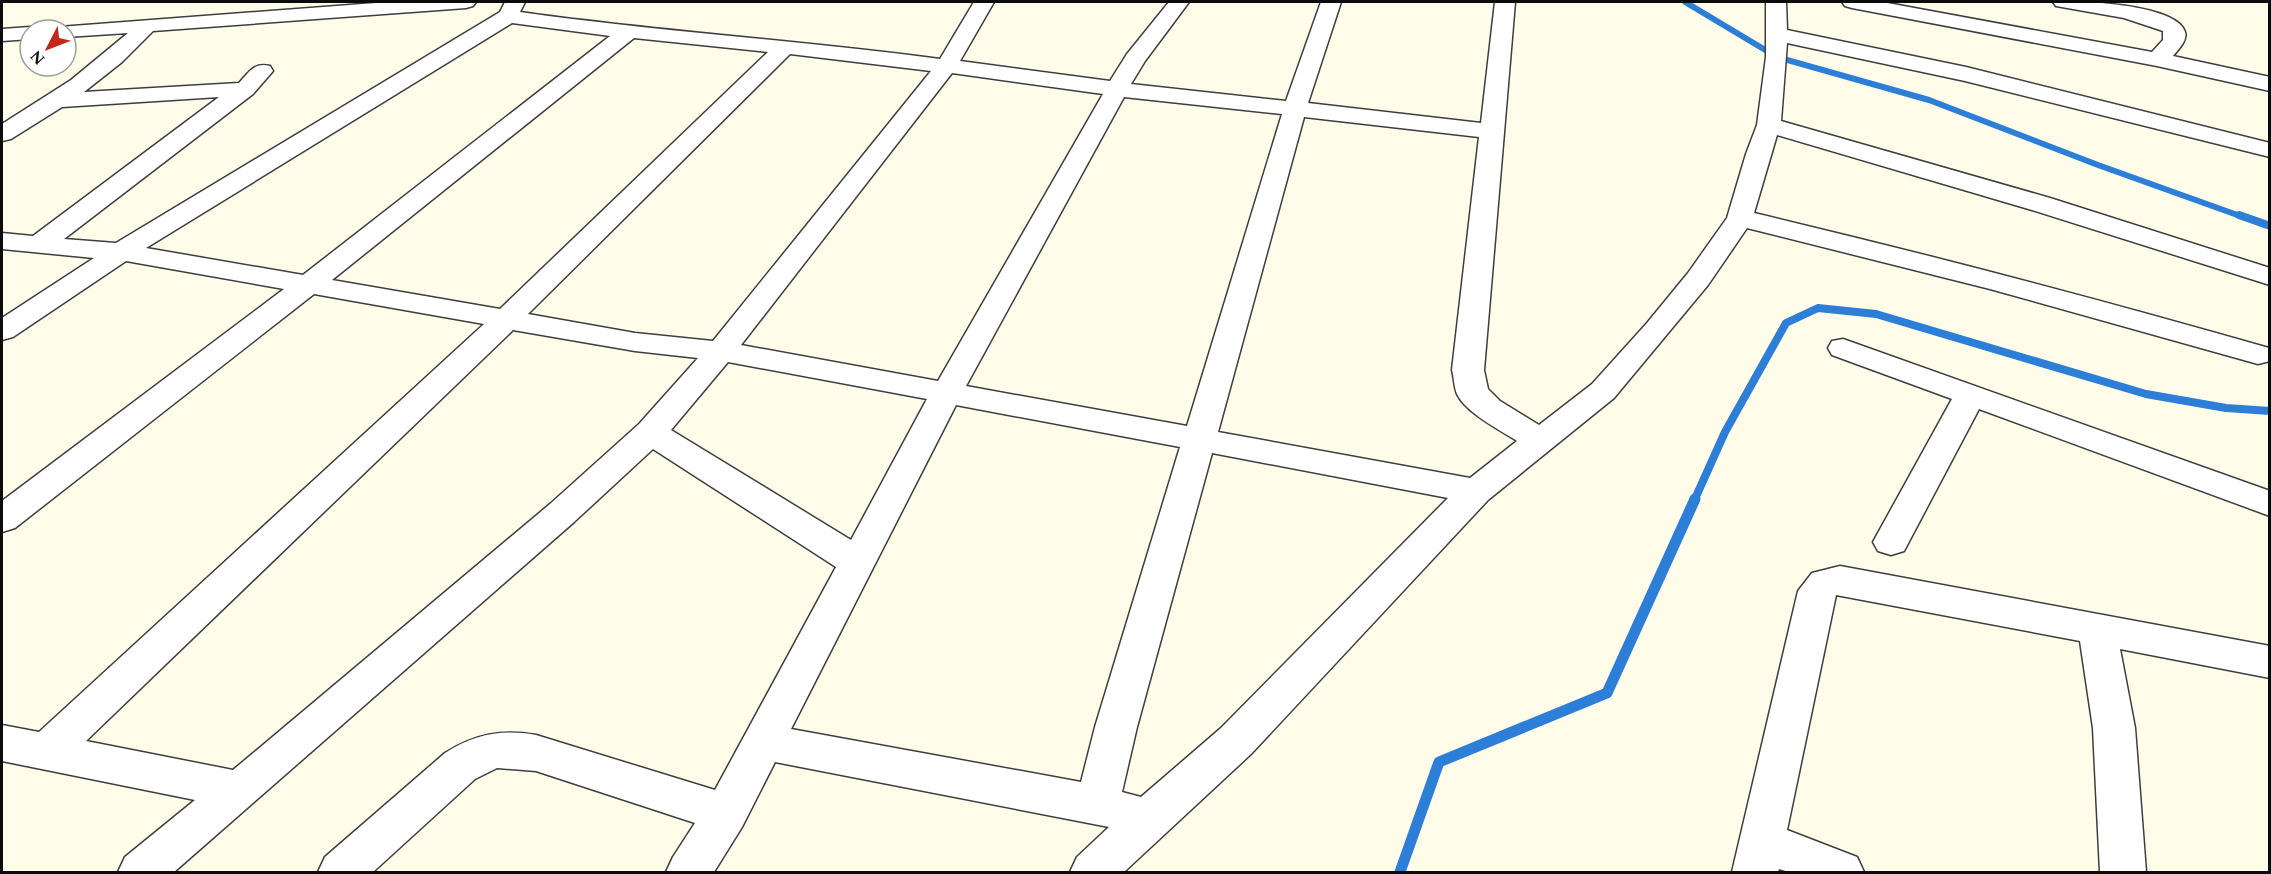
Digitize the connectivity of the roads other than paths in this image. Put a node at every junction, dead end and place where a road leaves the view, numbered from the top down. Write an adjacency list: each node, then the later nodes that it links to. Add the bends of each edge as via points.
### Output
1 (466, 2): 8 (street)
2 (984, 2): 19 (street)
3 (1179, 2): 21 (street, via 1135,58)
4 (1331, 2): 23 (street)
5 (1505, 2): 25 (street)
6 (1852, 2): 18 (street)
7 (2063, 2): 9 (street)
8 (320, 7): 12 (street)
9 (2148, 8): 18 (street, via 2175,32 2169,47)
10 (512, 9): 14 (street); 31 (street)
11 (1776, 18): 24 (street, via 1777,57); 27 (street, via 1966,74)
12 (147, 25): 13 (street); 22 (street, via 96,74)
13 (78, 30)
14 (629, 32): 17 (street); 33 (street)
15 (18, 34): 16 (street)
16 (2, 35)
17 (785, 47): 19 (street); 34 (street)
18 (2157, 59): 20 (street)
19 (947, 65): 21 (street); 37 (street)
20 (2270, 84)
21 (1118, 89): 23 (street); 39 (street)
22 (59, 100): 26 (street); 30 (street, via 254,80)
23 (1296, 109): 25 (street); 42 (street)
24 (1768, 125): 28 (street); 32 (street, via 2041,204)
25 (1491, 131): 43 (street, via 1468,370 1473,393)
26 (2, 134)
27 (2270, 150)
28 (1740, 218): 38 (street, via 2045,294); 43 (street, via 1691,288 1604,391)
29 (2, 241): 30 (street)
30 (41, 243): 31 (street)
31 (121, 252): 33 (street); 35 (street)
32 (2270, 277)
33 (308, 285): 34 (street); 46 (street)
34 (507, 319): 37 (street, via 635,342); 53 (street)
35 (6, 325)
36 (1842, 348): 40 (street)
37 (721, 351): 39 (street); 41 (street)
38 (2258, 355)
39 (946, 393): 42 (street); 48 (street)
40 (1971, 394): 45 (street); 47 (street)
41 (651, 432): 48 (street); 54 (street)
42 (1200, 439): 44 (street); 55 (street)
43 (1540, 441): 44 (street)
44 (1476, 491): 57 (street, via 1236,741)
45 (2270, 504)
46 (2, 519)
47 (1891, 542)
48 (857, 562): 51 (street)
49 (2097, 629): 50 (street); 58 (street, via 1840,580 1825,583 1817,591); 64 (street, via 2114,728)
50 (2270, 662)
51 (763, 742): 55 (street); 56 (street)
52 (2, 743): 53 (street)
53 (48, 751): 54 (street)
54 (240, 790): 59 (street)
55 (1097, 804): 57 (street)
56 (726, 813): 60 (street, via 536,753 495,749 460,766); 61 (street)
57 (1148, 819): 62 (street)
58 (1758, 857): 63 (street)
59 (141, 873)
60 (341, 873)
61 (689, 873)
62 (1093, 873)
63 (1841, 873)
64 (2123, 873)

